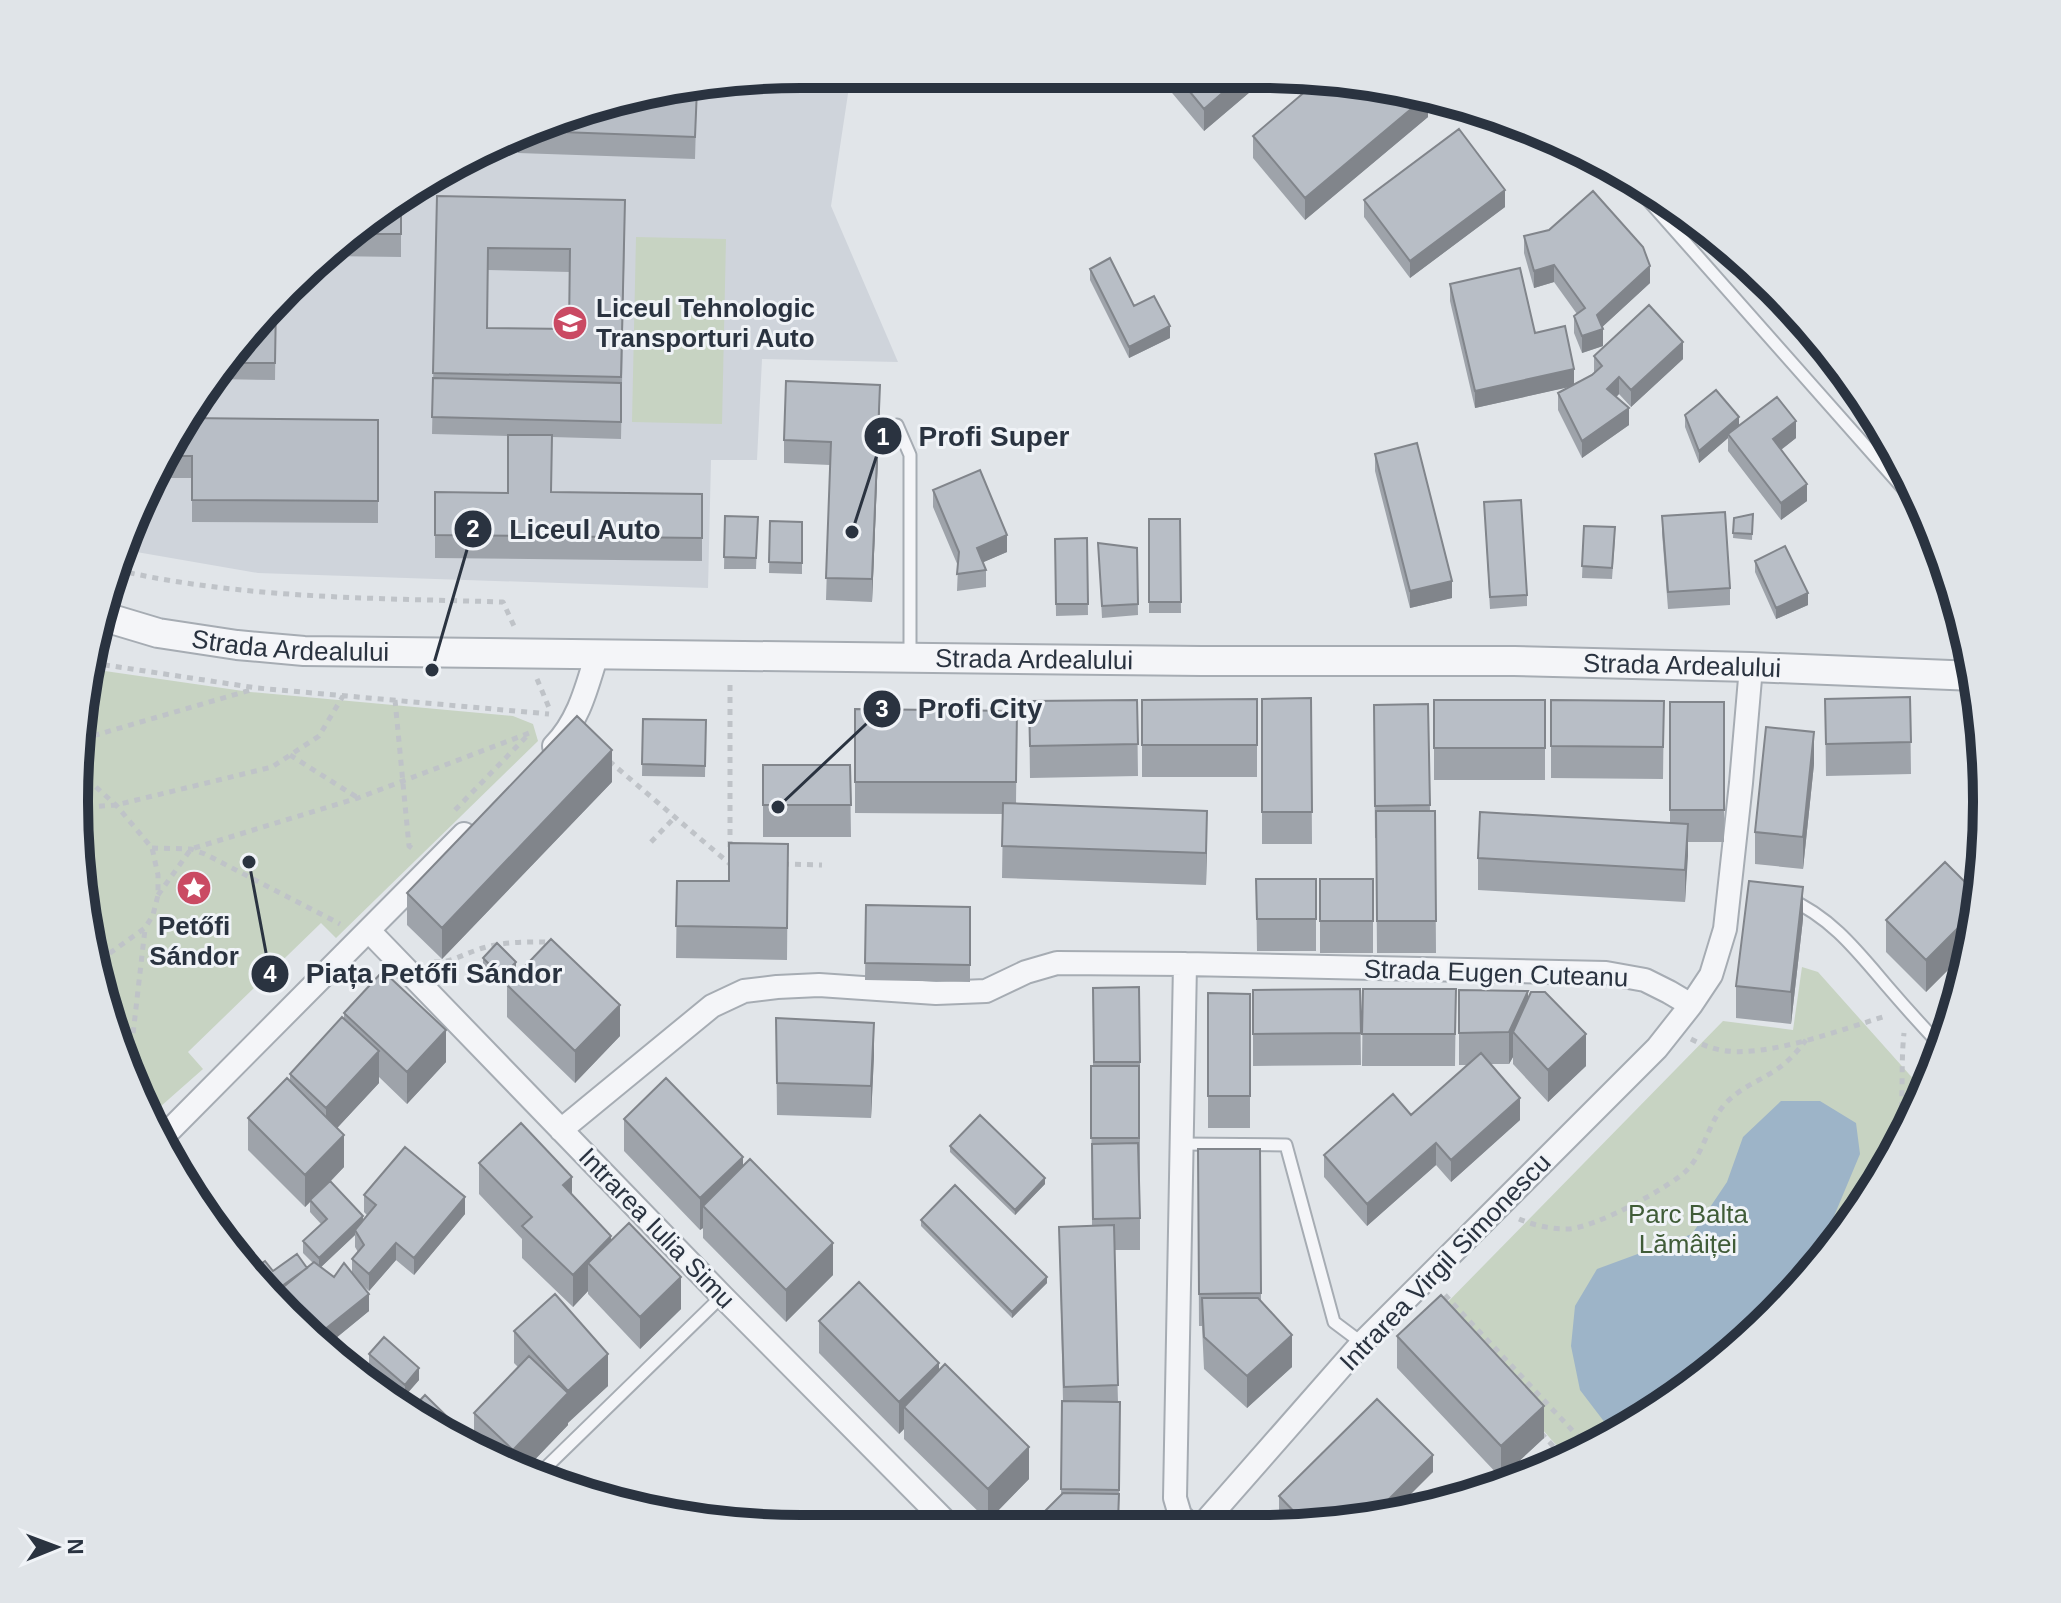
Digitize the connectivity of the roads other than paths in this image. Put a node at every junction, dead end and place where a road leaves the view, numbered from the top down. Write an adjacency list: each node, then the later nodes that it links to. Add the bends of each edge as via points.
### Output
1 (1654, 207): 3 (lane)
2 (897, 425): 6 (lane, via 910,455)
3 (1896, 481)
4 (112, 619): 5 (street, Strada Ardealului, via 158,633 304,651)
5 (597, 654): 6 (street, Strada Ardealului); 9 (street, via 580,707 563,737)
6 (910, 658): 7 (street, Strada Ardealului)
7 (1751, 667): 8 (street, Strada Ardealului); 14 (street, via 1737,882 1711,975)
8 (1961, 675)
9 (541, 759)
10 (476, 823): 12 (street)
11 (1778, 894): 15 (lane, via 1828,921)
12 (369, 931): 16 (street, Intrarea Iulia Simu); 17 (street)
13 (1185, 964): 14 (street, Strada Eugen Cuteanu, via 1606,973 1645,980); 16 (street, Strada Eugen Cuteanu, via 1057,963 986,991 819,985 744,991 712,1006); 18 (street)
14 (1691, 1005): 20 (street, Intrarea Virgil Simonescu, via 1657,1048)
15 (1933, 1037)
16 (561, 1130): 19 (street, Intrarea Iulia Simu)
17 (169, 1131)
18 (1181, 1144): 20 (lane, via 1286,1145 1334,1322); 23 (street, via 1175,1498)
19 (722, 1296): 21 (lane); 22 (street, Intrarea Iulia Simu)
20 (1362, 1343): 24 (street, Intrarea Virgil Simonescu)
21 (546, 1467)
22 (939, 1515)
23 (1180, 1515)
24 (1211, 1515)

